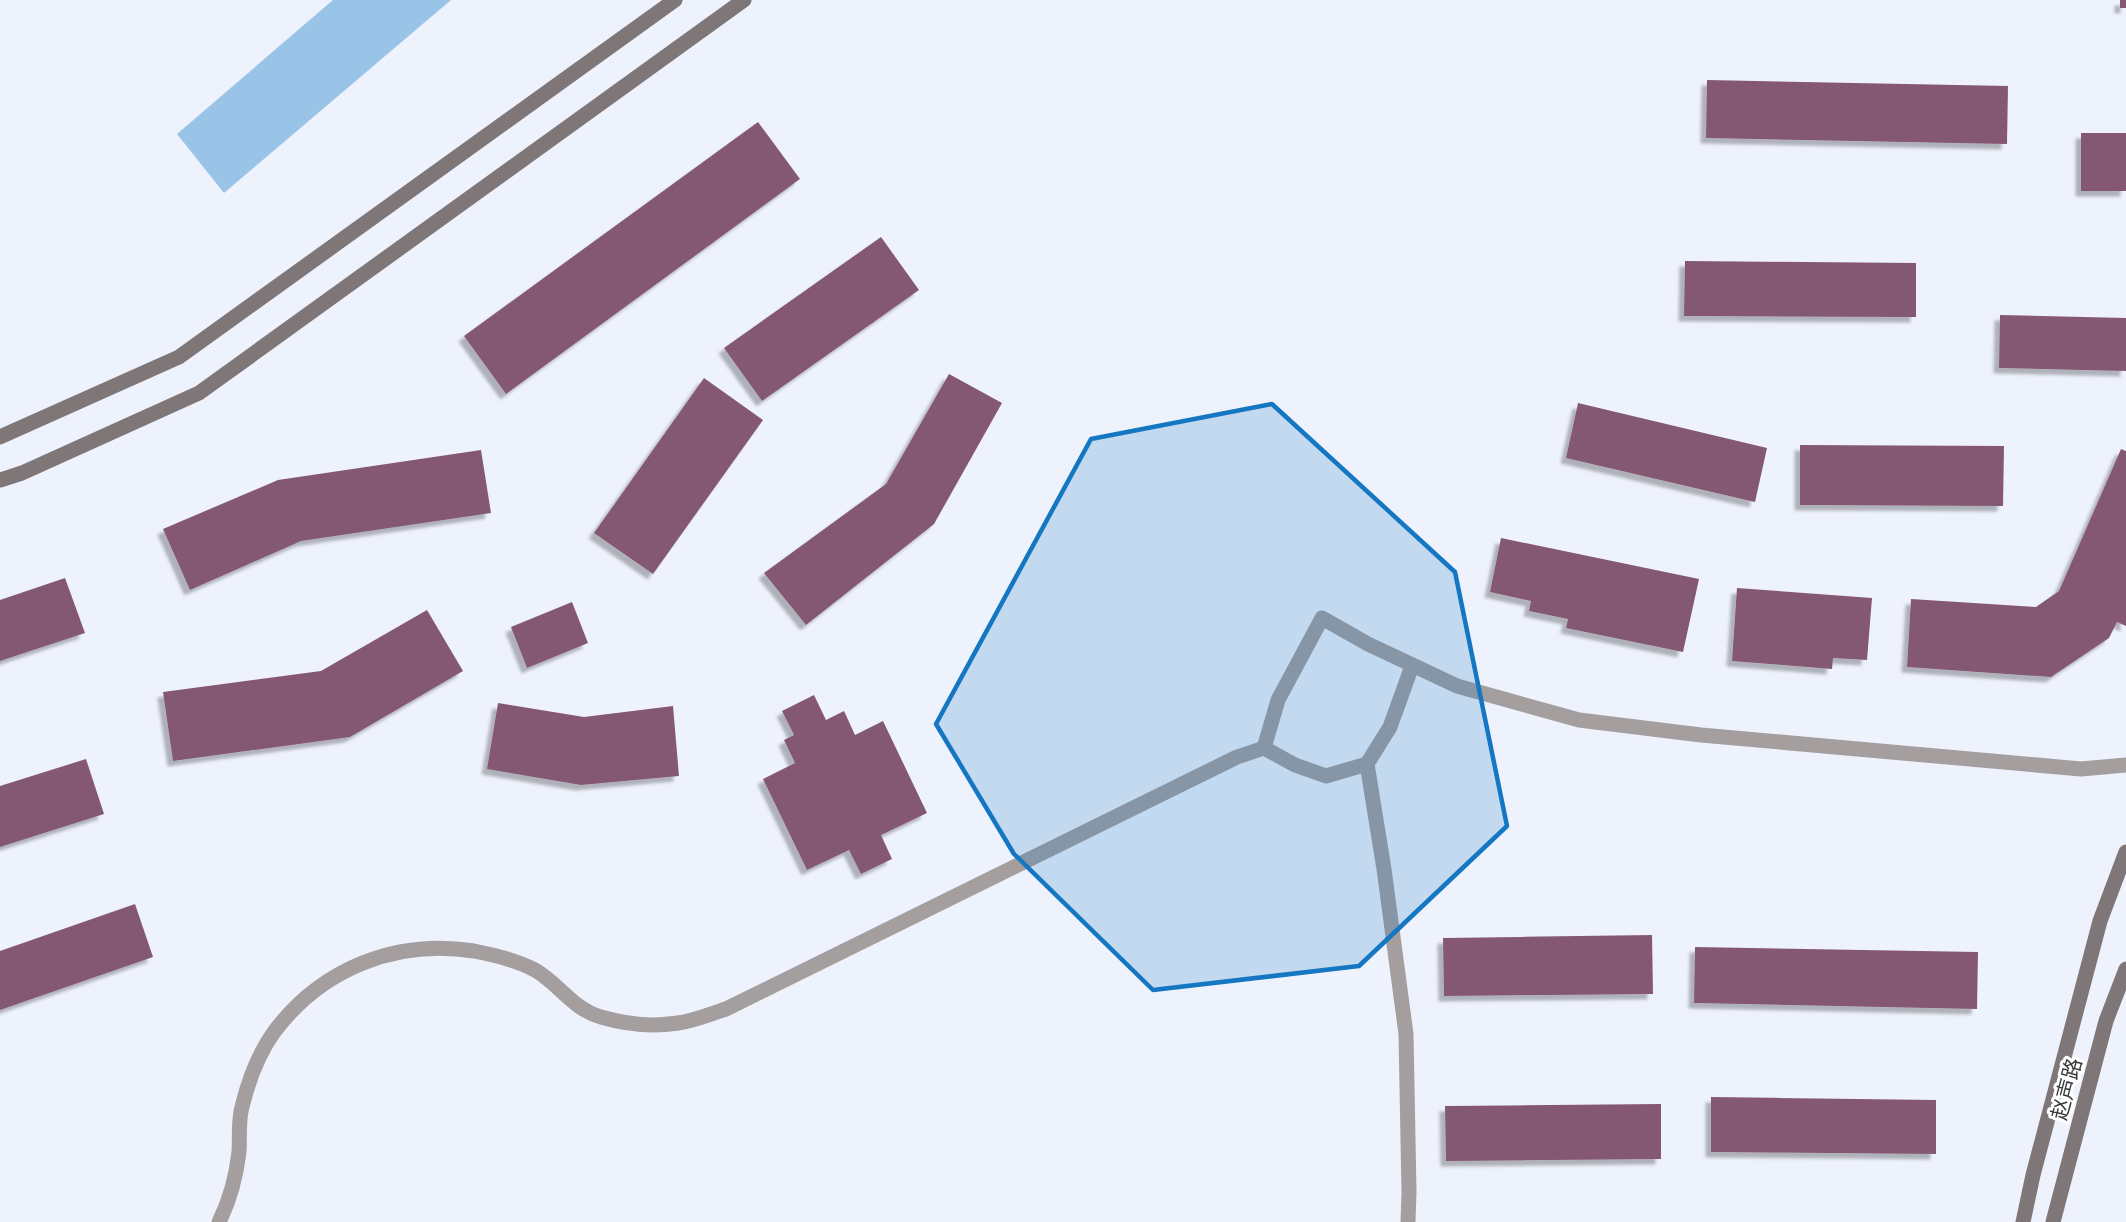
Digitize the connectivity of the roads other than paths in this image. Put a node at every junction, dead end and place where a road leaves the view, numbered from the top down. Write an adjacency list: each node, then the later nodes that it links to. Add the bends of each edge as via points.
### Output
1 (675, 0): 3 (main road, via 179,357)
2 (744, 0): 4 (main road, via 200,393)
3 (0, 437)
4 (0, 480)
5 (1412, 666): 6 (lane, via 1322,618 1278,700); 7 (lane, via 1390,727); 8 (lane, via 1457,686 1579,720 1701,735 2082,769)
6 (1264, 748): 7 (lane, via 1326,776); 11 (lane, via 726,1009 678,1023 635,1024 598,1017 536,970 498,955 453,948 408,949 361,962 313,990 274,1032 256,1066 241,1109 233,1192)
7 (1367, 764): 12 (lane, via 1406,1034)
8 (2126, 765)
9 (2126, 852): 13 (main road, via 2100,921)
10 (2126, 969): 14 (main road, 赵声路, via 2106,1021)
11 (219, 1222)
12 (1408, 1222)
13 (2023, 1222)
14 (2053, 1222)

